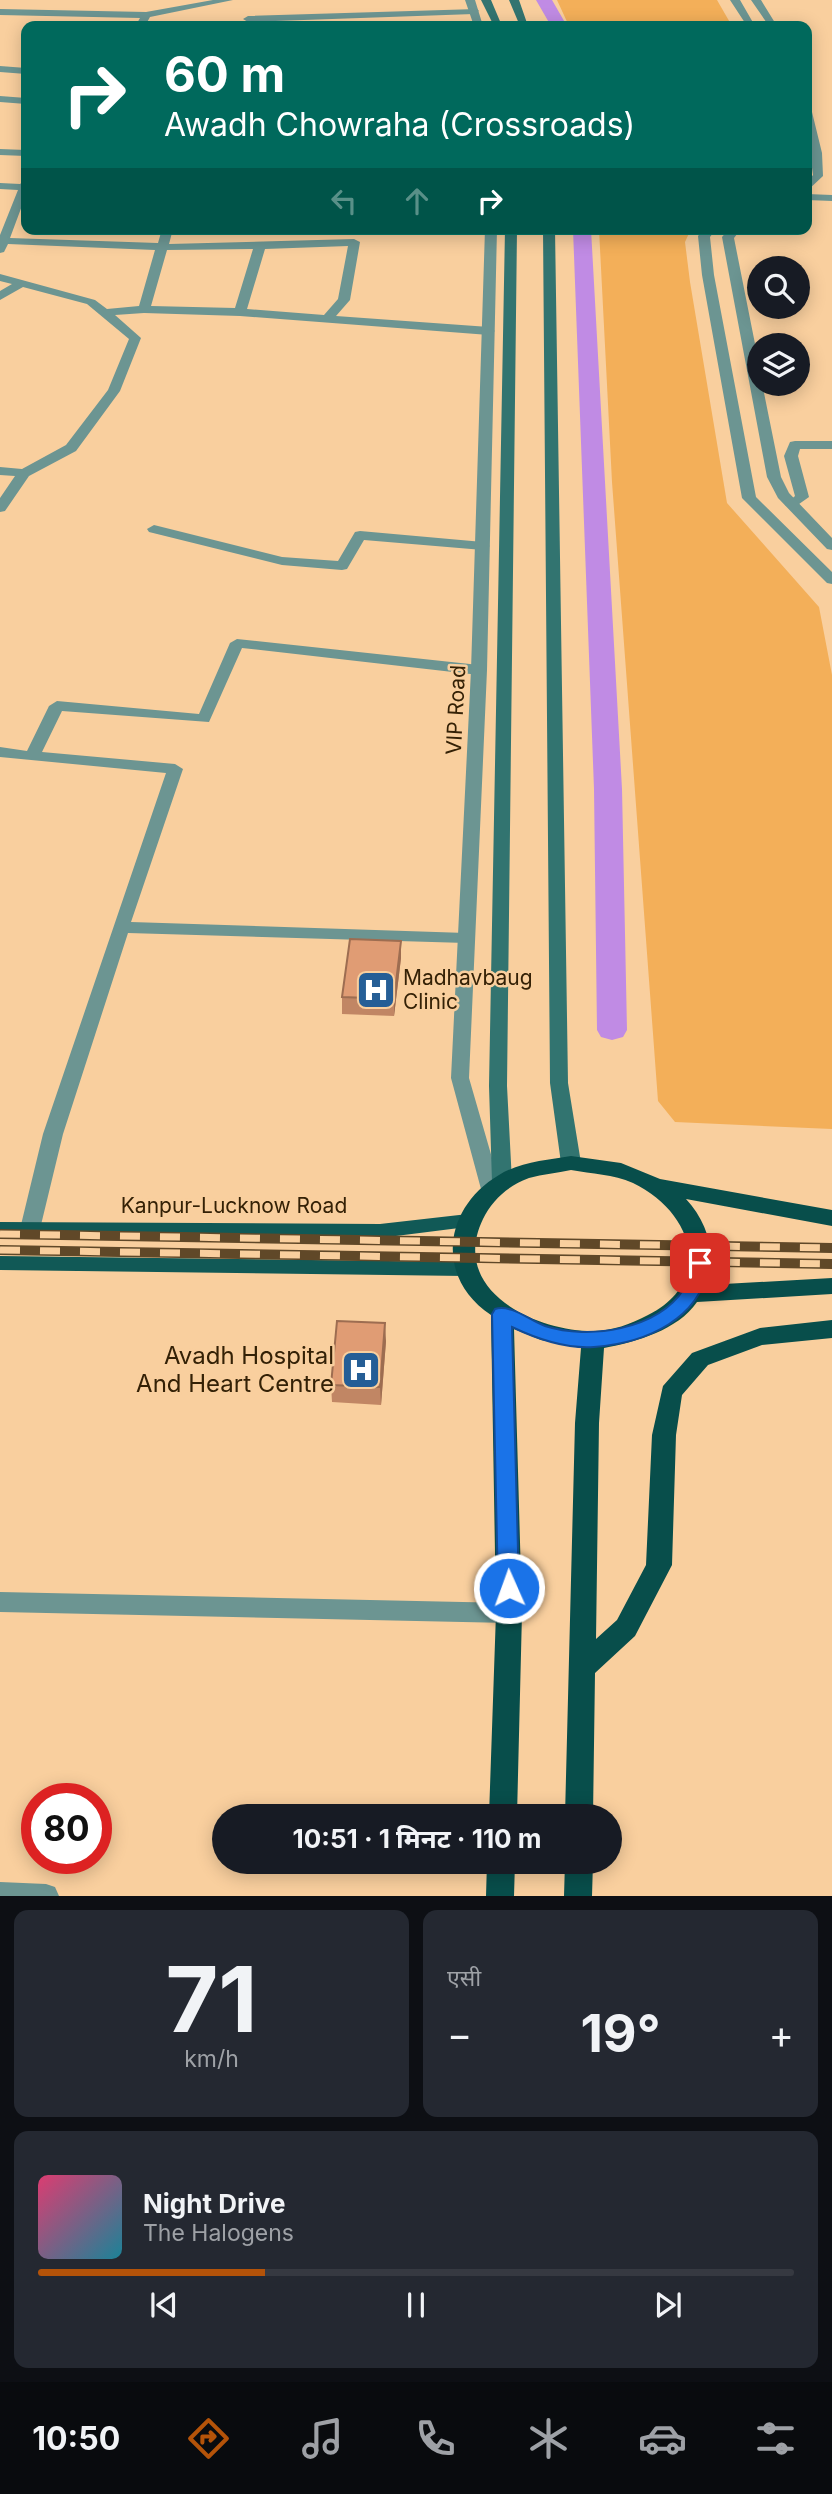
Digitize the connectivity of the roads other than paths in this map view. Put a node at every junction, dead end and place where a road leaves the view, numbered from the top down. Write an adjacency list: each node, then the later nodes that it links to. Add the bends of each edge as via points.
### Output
1 (216, 0): 2 (street); 10 (street)
2 (228, 0)
3 (470, 0): 8 (street)
4 (486, 0): 14 (main road)
5 (514, 0): 15 (main road)
6 (736, 0): 16 (street)
7 (756, 0): 17 (street)
8 (474, 11): 11 (street); 13 (street)
9 (0, 12): 10 (street)
10 (146, 15): 12 (street)
11 (248, 19)
12 (143, 21)
13 (477, 21)
14 (496, 21)
15 (522, 21)
16 (748, 21)
17 (770, 21)
18 (0, 69): 19 (street)
19 (21, 71)
20 (0, 99): 21 (street)
21 (21, 101)
22 (812, 132): 25 (street, via 818,176)
23 (0, 152): 24 (street)
24 (21, 153)
25 (812, 183)
26 (21, 185): 27 (street)
27 (0, 186)
28 (812, 188): 29 (street)
29 (832, 189)
30 (21, 194): 34 (street)
31 (812, 197): 32 (street)
32 (832, 198)
33 (0, 212): 34 (street)
34 (13, 212): 43 (street)
35 (167, 235): 42 (street)
36 (491, 235): 51 (street, VIP Road)
37 (511, 235): 56 (main road)
38 (549, 235): 70 (main road, via 559,1083)
39 (705, 235): 60 (street, via 708,275 749,498)
40 (730, 235): 57 (street, via 774,477)
41 (260, 246): 42 (street); 48 (street); 50 (street, via 354,242 344,300)
42 (162, 247): 43 (street); 47 (street)
43 (2, 248)
44 (0, 277): 45 (street)
45 (22, 283): 46 (street); 49 (street, via 91,302)
46 (0, 296)
47 (145, 309): 48 (street); 49 (street)
48 (240, 312): 50 (street)
49 (104, 313): 54 (street, via 135,338 114,391 71,448)
50 (326, 320): 51 (street)
51 (489, 331): 55 (street, VIP Road)
52 (832, 445): 57 (street, via 795,444 791,456 802,497)
53 (0, 471): 54 (street)
54 (24, 472): 58 (street)
55 (484, 489): 56 (street); 62 (street, VIP Road)
56 (508, 489): 72 (main road)
57 (792, 505): 59 (street)
58 (0, 508)
59 (807, 520): 60 (street); 63 (street)
60 (778, 524): 64 (street)
61 (154, 529): 62 (street, via 282,561 342,566 360,535)
62 (483, 546): 65 (street, VIP Road)
63 (832, 546)
64 (832, 580)
65 (479, 670): 67 (street, via 237,643 204,719 57,706); 69 (street, VIP Road)
66 (0, 752): 67 (street)
67 (32, 756): 68 (street, via 175,769)
68 (121, 927): 69 (street); 76 (street, via 53,1134)
69 (466, 938): 72 (street, VIP Road, via 460,1078)
70 (571, 1163): 71 (highway, via 626,1171); 72 (highway, via 521,1173)
71 (657, 1185): 73 (highway); 80 (highway, via 685,1210 702,1245 698,1282)
72 (496, 1186): 74 (highway)
73 (832, 1218)
74 (468, 1221): 76 (main road, Kanpur-Lucknow Road, via 380,1231); 78 (highway, via 461,1251)
75 (0, 1229): 76 (main road, Kanpur-Lucknow Road)
76 (30, 1229)
77 (0, 1264): 78 (main road)
78 (465, 1269): 81 (highway, via 472,1284)
79 (832, 1286): 80 (highway)
80 (691, 1294): 83 (highway, via 678,1310 645,1329)
81 (502, 1314): 83 (highway, via 543,1334); 85 (highway)
82 (832, 1329): 86 (highway, via 760,1337 700,1359 671,1392 664,1435 659,1565 626,1628)
83 (593, 1340): 86 (highway)
84 (0, 1602): 85 (street)
85 (509, 1612): 87 (highway)
86 (580, 1668): 88 (highway)
87 (503, 1804)
88 (579, 1804)
89 (501, 1874): 93 (highway)
90 (579, 1874): 94 (highway)
91 (0, 1894): 92 (street)
92 (46, 1895)
93 (500, 1895)
94 (578, 1895)

